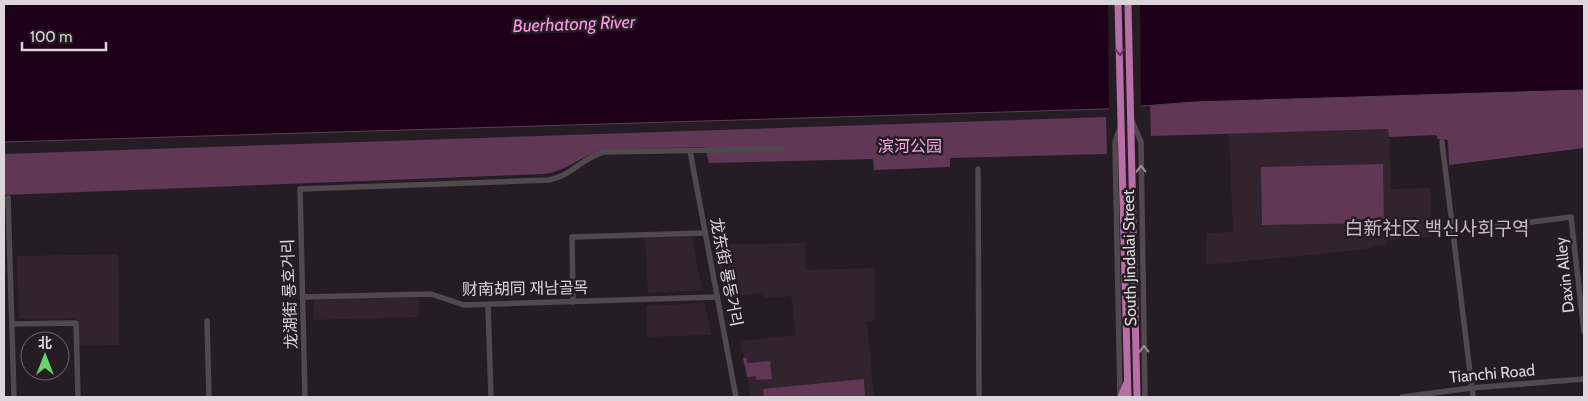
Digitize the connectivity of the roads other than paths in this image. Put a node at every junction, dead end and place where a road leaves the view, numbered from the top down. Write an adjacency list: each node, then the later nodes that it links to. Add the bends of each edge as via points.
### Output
1 (1118, 4): 4 (main road, South Jindalai Street, one-way to 4)
2 (1128, 4): 3 (main road)
3 (1132, 116): 31 (main road, South Jindalai Street); 32 (street, South Jindalai Street, one-way to 3, via 1141,142)
4 (1122, 121): 20 (main road, South Jindalai Street); 29 (street, South Jindalai Street, via 1115,142)
5 (1442, 142): 10 (street)
6 (782, 149): 7 (street)
7 (690, 151): 11 (street, 龙东街 룡동거리); 13 (street, 龙湖街 룡호거리, via 604,152 564,176 549,180 300,189)
8 (978, 169): 28 (street)
9 (8, 198): 17 (street)
10 (1452, 232): 18 (street, Daxin Alley, via 1572,217); 21 (street)
11 (705, 233): 12 (street, 龙东街 룡동거리); 14 (street, via 572,237)
12 (717, 296): 14 (street, 财南胡同 재남골목); 27 (street, 龙东街 룡동거리)
13 (304, 297): 15 (street, 财南胡同 재남골목, via 431,294 458,304); 25 (street, 龙湖街 룡호거리)
14 (573, 302): 15 (street, 财南胡同 재남골목)
15 (488, 305): 26 (street)
16 (207, 321): 24 (street)
17 (12, 324): 22 (street); 23 (street, via 76,322)
18 (1584, 332)
19 (1584, 379): 21 (street, Tianchi Road)
20 (1128, 381): 29 (main road); 30 (main road, South Jindalai Street)
21 (1472, 388): 33 (street, Tianchi Road); 34 (street)
22 (14, 397)
23 (78, 397)
24 (209, 397)
25 (306, 397)
26 (490, 397)
27 (736, 397)
28 (979, 397)
29 (1120, 397)
30 (1128, 397)
31 (1137, 397)
32 (1145, 397)
33 (1402, 397)
34 (1473, 397)

